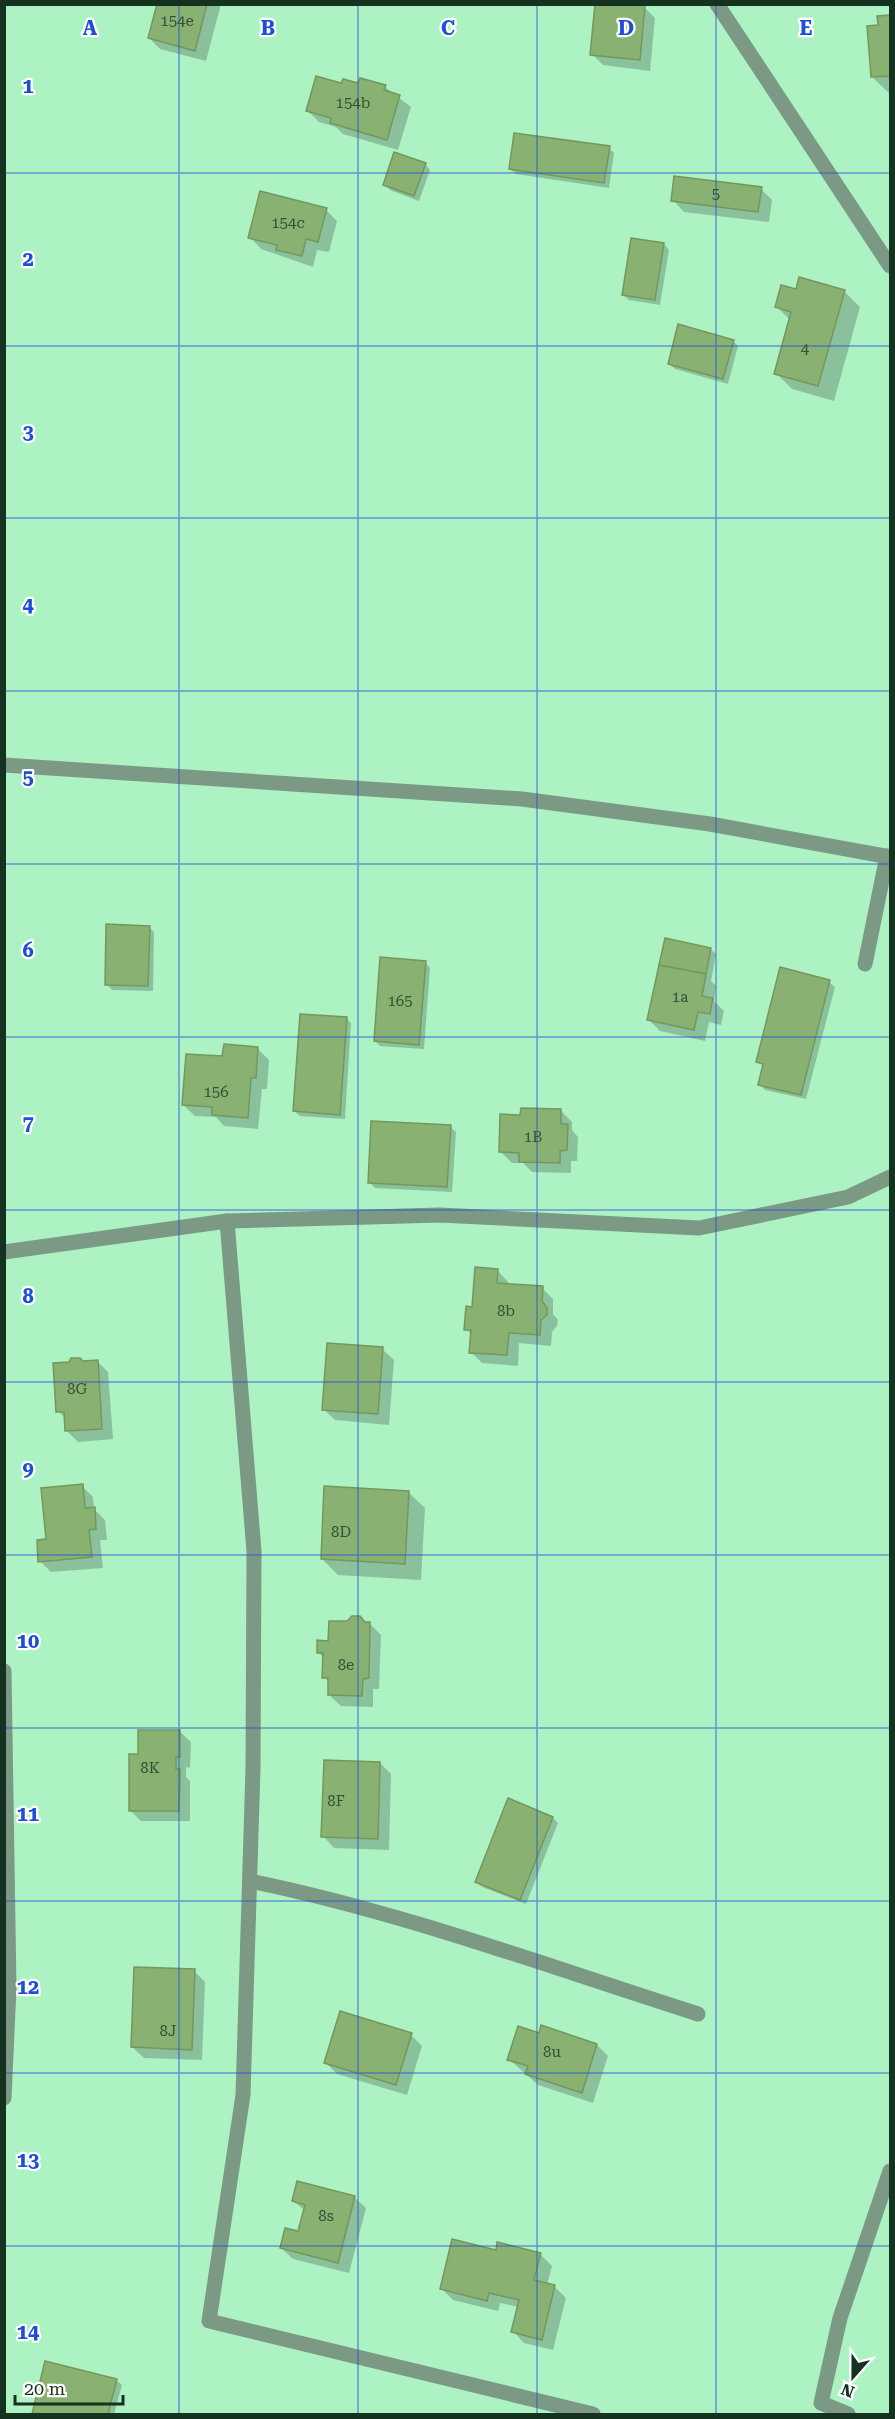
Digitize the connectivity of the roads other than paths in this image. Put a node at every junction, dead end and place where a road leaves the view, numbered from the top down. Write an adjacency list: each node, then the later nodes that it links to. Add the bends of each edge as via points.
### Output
1 (717, 4): 2 (street)
2 (891, 266)
3 (4, 765): 4 (street, via 522,799 710,824)
4 (889, 856): 5 (street)
5 (878, 907): 6 (street)
6 (865, 964)
7 (891, 1177): 8 (street, via 848,1197 699,1228 440,1215)
8 (227, 1221): 9 (street); 11 (street, via 254,1551)
9 (4, 1252)
10 (4, 1671): 13 (street, via 9,1988)
11 (250, 1881): 12 (street, via 444,1933); 15 (street, via 243,2095 209,2321)
12 (698, 2014)
13 (4, 2098)
14 (891, 2171): 16 (street, via 840,2318 820,2403)
15 (593, 2415)
16 (848, 2415)

